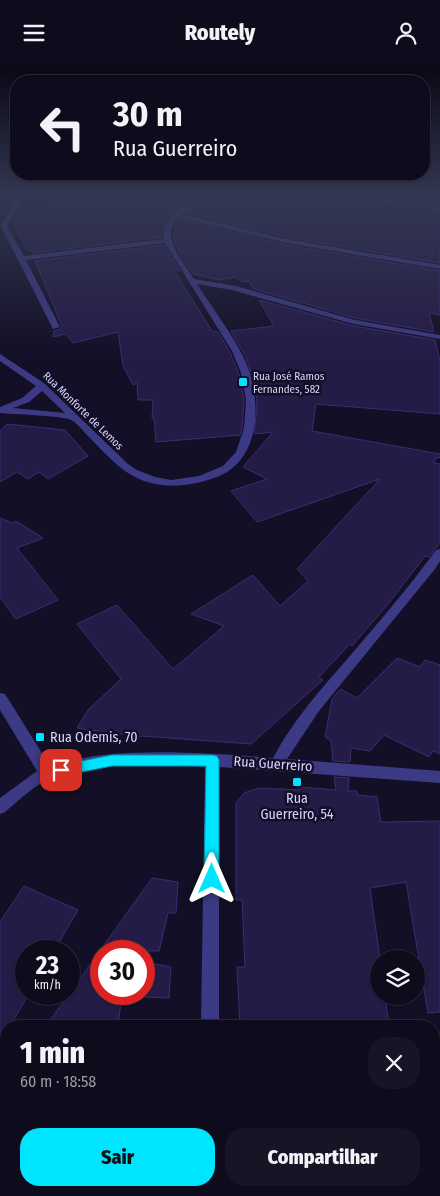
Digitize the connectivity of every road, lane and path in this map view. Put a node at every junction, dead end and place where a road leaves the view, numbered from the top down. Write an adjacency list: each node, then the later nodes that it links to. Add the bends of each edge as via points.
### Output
1 (17, 250): 5 (street)
2 (87, 250): 5 (street)
3 (172, 250): 7 (street, Rua Monforte de Lemos)
4 (338, 250): 6 (street)
5 (22, 257): 8 (street)
6 (440, 267)
7 (191, 281): 9 (street, via 234,288 354,322); 13 (street, Rua Monforte de Lemos, via 241,360 250,390 250,418 244,445 233,463 217,474 192,481 155,483 124,466)
8 (56, 327)
9 (440, 337)
10 (0, 357): 11 (street, Rua Monforte de Lemos)
11 (41, 385): 12 (street, via 32,397); 13 (street, Rua Monforte de Lemos)
12 (0, 410): 13 (street)
13 (73, 417)
14 (440, 553): 17 (street, via 319,700 287,744)
15 (0, 698): 18 (street)
16 (212, 760): 17 (street, Rua Guerreiro); 18 (street, Rua Guerreiro, via 112,760); 21 (street)
17 (277, 764): 19 (street, Rua Guerreiro)
18 (47, 774): 20 (street, Rua Guerreiro)
19 (440, 777)
20 (0, 807)
21 (210, 1020)

